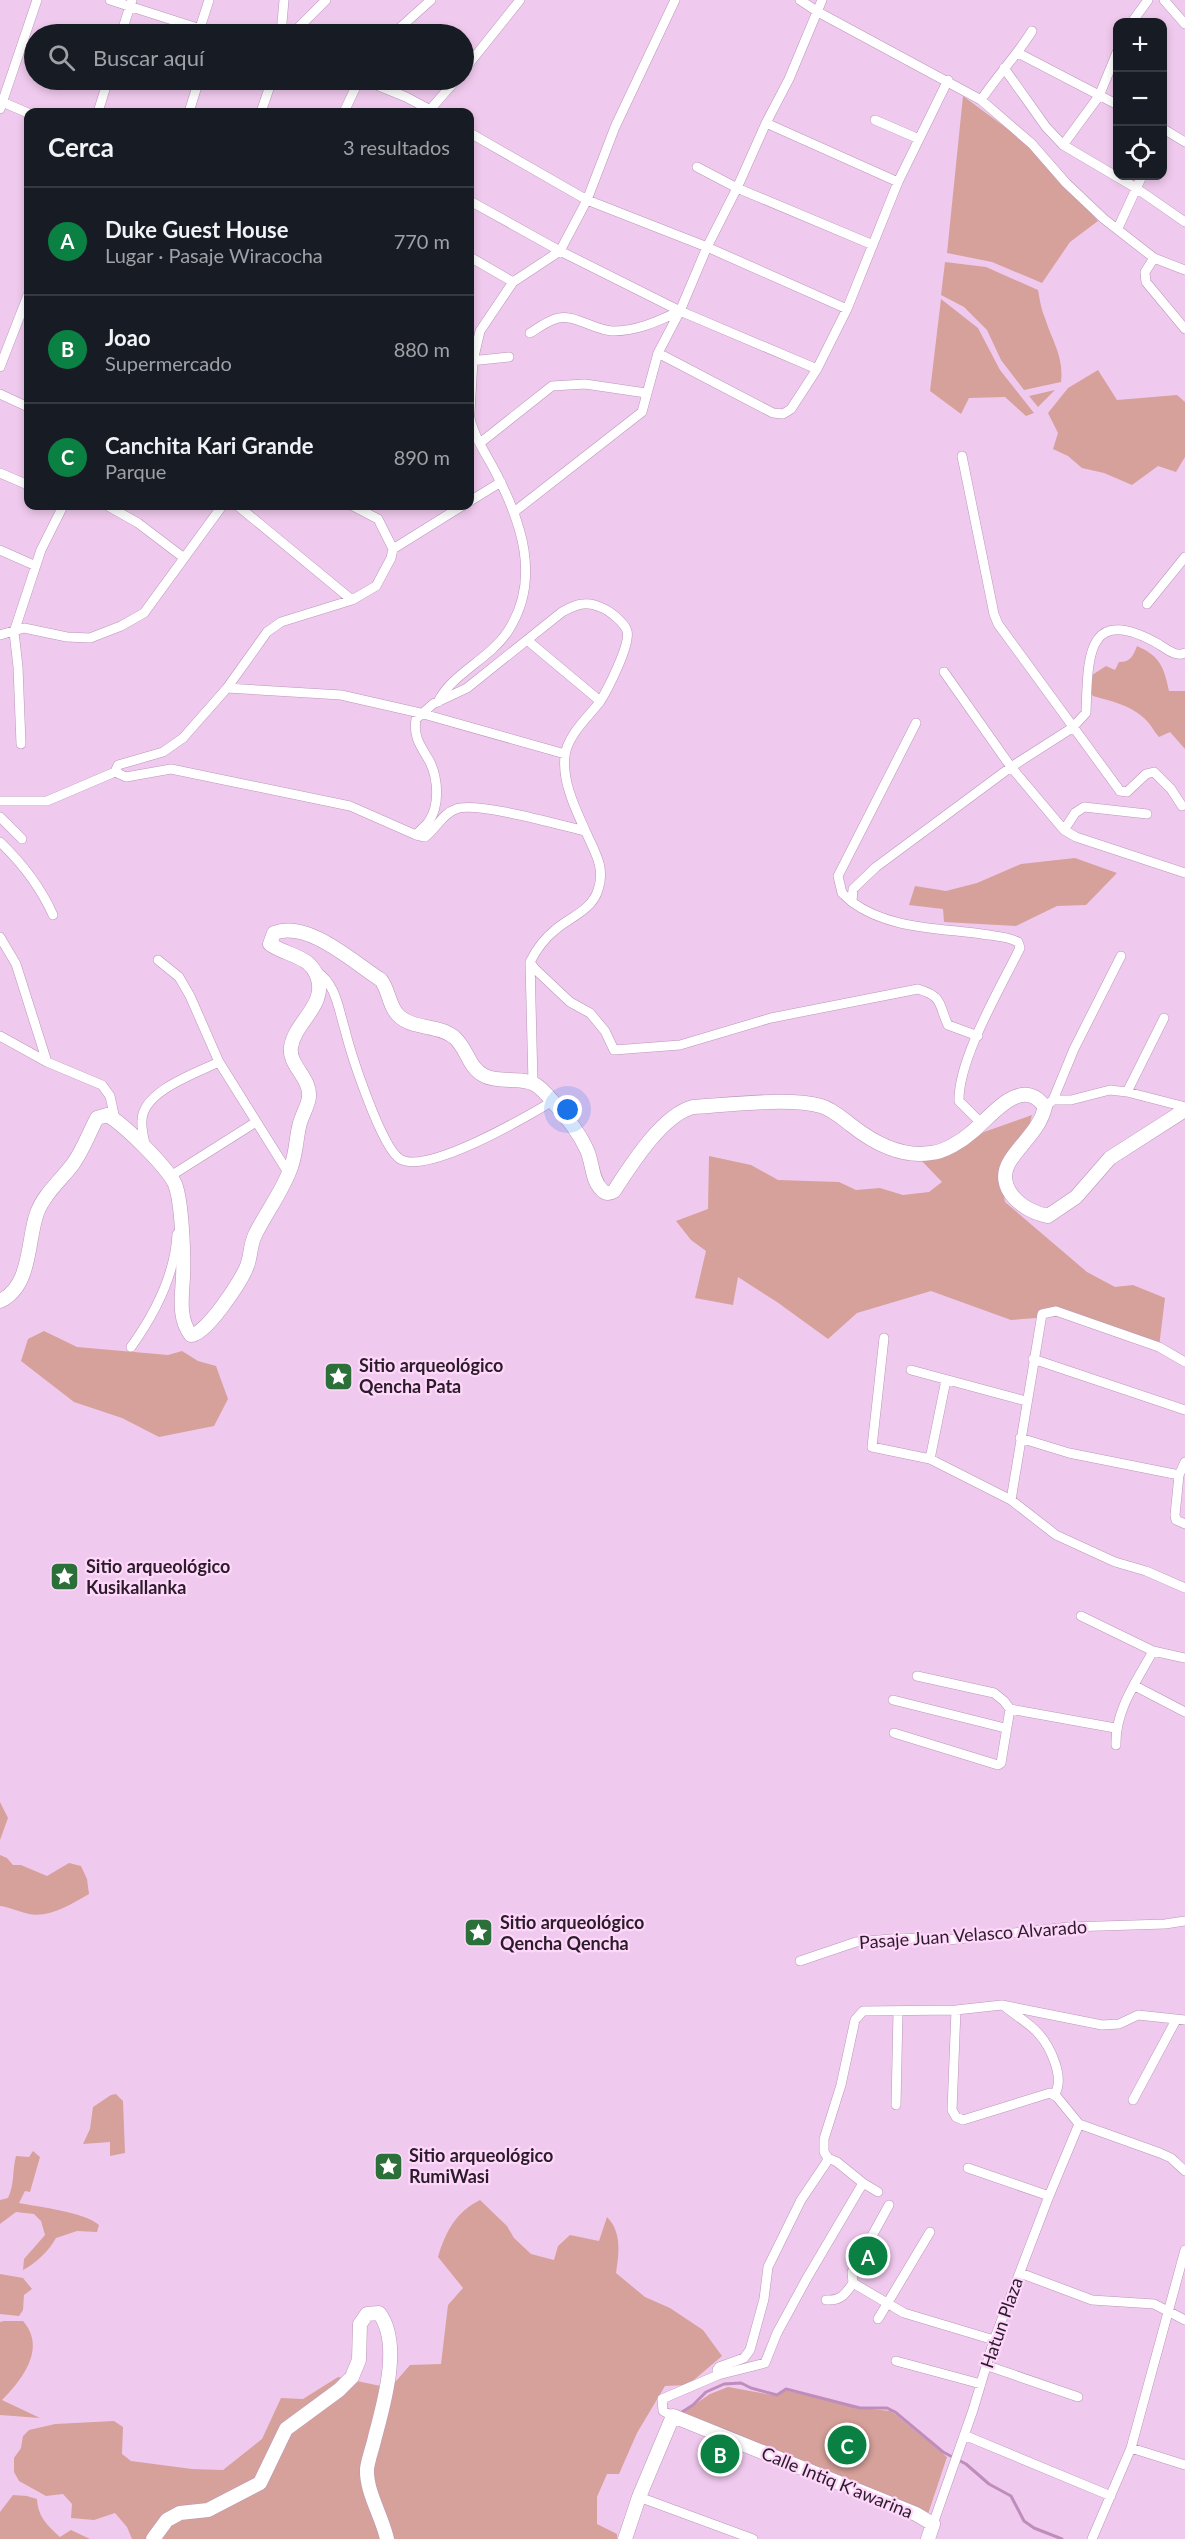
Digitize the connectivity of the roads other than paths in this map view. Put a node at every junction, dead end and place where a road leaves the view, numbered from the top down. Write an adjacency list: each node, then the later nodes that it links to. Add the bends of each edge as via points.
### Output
1 (38, 0): 16 (street)
2 (110, 0): 13 (street)
3 (209, 0): 19 (street)
4 (284, 0): 20 (street)
5 (326, 0): 21 (street)
6 (431, 0): 22 (street)
7 (520, 0): 27 (street)
8 (675, 0): 60 (street, via 615,127)
9 (800, 0): 14 (street)
10 (822, 0): 14 (street)
11 (1148, 0): 15 (street)
12 (1164, 0): 23 (street)
13 (131, 4): 17 (street); 18 (street)
14 (818, 12): 30 (street); 49 (street)
15 (1135, 18)
16 (29, 24)
17 (125, 24)
18 (181, 24)
19 (201, 24)
20 (282, 24)
21 (302, 24)
22 (404, 24)
23 (1185, 24)
24 (1032, 31): 26 (street)
25 (24, 39): 40 (street)
26 (1018, 53): 29 (street); 37 (street)
27 (474, 58)
28 (1113, 62): 37 (street)
29 (1004, 68): 38 (street); 54 (street)
30 (948, 80): 38 (street); 52 (street)
31 (105, 90): 41 (street)
32 (196, 90): 42 (street)
33 (269, 90): 43 (street)
34 (354, 90): 44 (street)
35 (389, 90): 45 (street)
36 (448, 90): 46 (street)
37 (1099, 96): 39 (street); 54 (street)
38 (981, 100): 63 (street)
39 (1113, 103)
40 (1, 104): 47 (street)
41 (99, 108)
42 (190, 108)
43 (262, 108)
44 (346, 108)
45 (424, 108)
46 (434, 108)
47 (24, 112)
48 (875, 120): 52 (street)
49 (766, 123): 57 (street); 58 (street)
50 (1167, 133): 53 (street)
51 (474, 135): 60 (street)
52 (919, 139): 57 (street)
53 (1185, 142)
54 (1063, 145): 59 (street)
55 (697, 167): 58 (street)
56 (1140, 180): 59 (street)
57 (898, 183): 64 (street)
58 (737, 188): 64 (street); 65 (street)
59 (1136, 188): 62 (street); 63 (street)
60 (587, 200): 65 (street); 66 (street)
61 (474, 203): 66 (street)
62 (1185, 222)
63 (1118, 228): 67 (street)
64 (873, 245): 72 (street)
65 (707, 247): 72 (street); 73 (street)
66 (561, 251): 70 (street); 73 (street)
67 (1154, 258): 69 (street); 75 (street, via 1145,272 1146,282)
68 (474, 259): 70 (street)
69 (1185, 270)
70 (513, 282): 76 (street)
71 (24, 305): 82 (street)
72 (847, 309): 83 (street)
73 (680, 311): 77 (street, via 648,326 613,331 556,318); 79 (street); 83 (street)
74 (474, 327): 76 (street)
75 (1185, 329)
76 (480, 331): 78 (street)
77 (530, 333)
78 (474, 351)
79 (658, 353): 83 (street, via 773,413 783,414 791,408); 84 (street)
80 (509, 357): 81 (street)
81 (474, 361)
82 (0, 367)
83 (817, 369)
84 (646, 393): 87 (street, via 585,384 552,386); 99 (street, via 642,412)
85 (0, 394): 86 (street)
86 (24, 405)
87 (476, 440): 90 (street)
88 (962, 456): 117 (street, via 998,624)
89 (0, 473): 91 (street)
90 (501, 482): 92 (street); 99 (street)
91 (24, 483)
92 (474, 499)
93 (61, 510): 104 (street)
94 (115, 510): 102 (street)
95 (219, 510): 102 (street)
96 (243, 510): 105 (street)
97 (361, 510): 100 (street, via 378,519)
98 (456, 510): 100 (street)
99 (514, 512): 114 (street, via 525,552 524,593 509,630 443,691)
100 (393, 549): 105 (street, via 376,586)
101 (0, 550): 104 (street)
102 (184, 558): 107 (street, via 144,614 121,626 90,638 24,628)
103 (1185, 558): 106 (street)
104 (36, 566): 107 (street)
105 (352, 600): 112 (street, via 281,622 267,632)
106 (1147, 604)
107 (14, 632): 108 (street); 118 (street)
108 (0, 635)
109 (527, 640): 113 (street); 113 (street, via 578,604 602,607 627,632 626,645); 114 (street, via 467,688)
110 (1185, 653): 117 (street, via 1174,653 1137,632 1107,631 1090,653 1086,713)
111 (944, 672): 120 (street)
112 (227, 688): 115 (street, via 341,695); 121 (street, via 183,738 164,752 118,765)
113 (600, 701): 119 (street, via 573,735)
114 (438, 702): 115 (street)
115 (420, 713): 119 (street); 128 (street, via 414,730 430,763 436,796 429,821)
116 (916, 723): 132 (street, via 838,876 842,893)
117 (1072, 728): 120 (street); 123 (street, via 1120,791 1127,792 1146,774 1154,772)
118 (21, 744)
119 (565, 754): 127 (street, via 565,776)
120 (1011, 767): 126 (street); 132 (street, via 876,867 853,889)
121 (115, 772): 122 (street, via 46,801); 128 (street, via 126,777 171,769 350,806)
122 (0, 801)
123 (1182, 806)
124 (1148, 814): 126 (street, via 1084,807)
125 (0, 818): 129 (street)
126 (1064, 830): 131 (street)
127 (585, 831): 128 (street, via 487,809 458,807 425,837); 137 (street, via 600,860 598,891 588,907 555,930)
128 (416, 835)
129 (22, 839)
130 (0, 842): 133 (street, via 43,892)
131 (1185, 873)
132 (852, 902): 141 (street, via 864,912 923,927 1018,942 1020,948)
133 (53, 915)
134 (0, 937): 142 (street, via 16,964)
135 (1121, 956): 147 (street)
136 (158, 960): 143 (street, via 179,977)
137 (530, 962): 141 (street, via 570,1002 590,1013 614,1050 680,1045 771,1018 918,989 932,993 941,1002 953,1029); 144 (street)
138 (313, 969): 144 (main road, via 306,960 270,944 274,933 281,930 320,939 381,980 396,1014 405,1021 453,1036 482,1074 492,1079); 146 (street, via 333,988 377,1121 398,1158 428,1161 462,1150); 153 (main road, via 318,978 318,999 291,1046 292,1059 310,1090)
139 (1164, 1018): 145 (street)
140 (0, 1036): 142 (street)
141 (978, 1036): 151 (street, via 964,1069 959,1101)
142 (46, 1062): 149 (street, via 107,1088)
143 (219, 1062): 150 (street); 152 (street, via 149,1101 142,1120)
144 (533, 1083): 146 (main road)
145 (1127, 1092): 147 (street, via 1110,1090); 148 (street)
146 (553, 1101): 151 (main road, via 587,1149 595,1181 609,1194 671,1119 693,1107 802,1102 823,1106 870,1140 913,1154 933,1153)
147 (1049, 1104): 148 (main road, via 1009,1162 1006,1175 1014,1199 1034,1214 1048,1216 1076,1197 1110,1158); 151 (main road, via 1033,1096 1020,1096 1003,1102)
148 (1185, 1109)
149 (115, 1119): 152 (main road); 156 (main road, via 107,1115 97,1118 74,1162 44,1201 37,1213 23,1273 14,1289)
150 (256, 1122): 153 (street); 154 (street)
151 (982, 1124)
152 (146, 1148): 154 (main road)
153 (289, 1174): 155 (main road, via 255,1235 248,1265 239,1282 204,1330 195,1335 186,1328 183,1317)
154 (169, 1176): 155 (main road)
155 (179, 1207): 158 (street, via 177,1241 168,1277)
156 (0, 1301)
157 (884, 1338): 166 (street, via 872,1447)
158 (131, 1347)
159 (1033, 1359): 160 (street, via 1042,1314 1056,1311 1159,1347); 163 (street); 164 (street)
160 (1185, 1362)
161 (911, 1370): 162 (street)
162 (946, 1380): 163 (street); 166 (street)
163 (1026, 1401): 165 (street)
164 (1185, 1410)
165 (1020, 1438): 168 (street, via 1092,1458); 169 (street)
166 (930, 1459): 169 (street)
167 (1185, 1462): 168 (street)
168 (1179, 1475): 170 (street, via 1175,1515 1176,1520)
169 (1011, 1500): 171 (street, via 1056,1535)
170 (1185, 1524)
171 (1185, 1588)
172 (1081, 1616): 173 (street)
173 (1153, 1651): 174 (street); 176 (street)
174 (1185, 1658)
175 (917, 1676): 178 (street, via 994,1693)
176 (1135, 1686): 179 (street); 181 (street)
177 (893, 1700): 180 (street)
178 (1010, 1709): 180 (street); 181 (street)
179 (1185, 1712)
180 (1005, 1728): 182 (street, via 1002,1763 998,1766)
181 (1115, 1728): 183 (street)
182 (894, 1733)
183 (1116, 1745)
184 (1185, 1921): 185 (street, Pasaje Juan Velasco Alvarado, via 1069,1927 948,1940 856,1942)
185 (800, 1961)
186 (1002, 2005): 187 (street); 189 (street, via 1102,2025 1119,2024 1138,2015); 190 (street, via 1039,2034 1060,2082)
187 (956, 2010): 188 (street); 190 (street, via 952,2110 956,2117 963,2120)
188 (898, 2012): 192 (street); 194 (street, via 863,2011 855,2020 824,2139)
189 (1180, 2020): 191 (street)
190 (1054, 2095): 193 (street)
191 (1133, 2100)
192 (896, 2105)
193 (1079, 2124): 196 (street, via 1160,2152); 199 (street, Hatun Plaza)
194 (828, 2158): 197 (street); 214 (street, via 801,2200 768,2267 764,2300 750,2350 744,2358 720,2367)
195 (968, 2169): 199 (street)
196 (1185, 2171)
197 (863, 2183): 198 (street); 214 (street, via 777,2332 765,2363)
198 (878, 2192)
199 (1049, 2196): 203 (street, Hatun Plaza)
200 (889, 2205): 205 (street, via 852,2272)
201 (930, 2232): 207 (street)
202 (1185, 2250): 204 (street)
203 (1020, 2273): 208 (street, via 1092,2300 1154,2304); 211 (street, Hatun Plaza)
204 (1182, 2277): 208 (street)
205 (852, 2282): 206 (street, via 842,2297); 207 (street)
206 (826, 2300)
207 (888, 2302): 209 (street); 211 (street, via 904,2313)
208 (1167, 2310): 210 (street); 219 (street)
209 (878, 2319)
210 (1185, 2320)
211 (994, 2340): 213 (street, Hatun Plaza)
212 (896, 2361): 215 (street)
213 (987, 2366): 215 (street, Hatun Plaza); 216 (street)
214 (718, 2375): 217 (street, via 662,2399 663,2411)
215 (981, 2384): 218 (street, Hatun Plaza)
216 (1078, 2397)
217 (673, 2416): 222 (main road); 223 (main road, Calle Intiq K'awarina)
218 (964, 2435): 221 (street); 223 (street, Hatun Plaza)
219 (1131, 2448): 220 (street); 221 (street)
220 (1185, 2465)
221 (1111, 2496): 229 (street)
222 (639, 2497): 226 (main road); 227 (street)
223 (933, 2524): 228 (main road)
224 (153, 2539): 225 (main road, via 167,2520 180,2513 208,2510 261,2483 286,2429 352,2376 359,2360 360,2324 373,2312 379,2313 387,2326 390,2349 385,2401 367,2469)
225 (387, 2539)
226 (625, 2539)
227 (753, 2539)
228 (928, 2539)
229 (1092, 2539)

